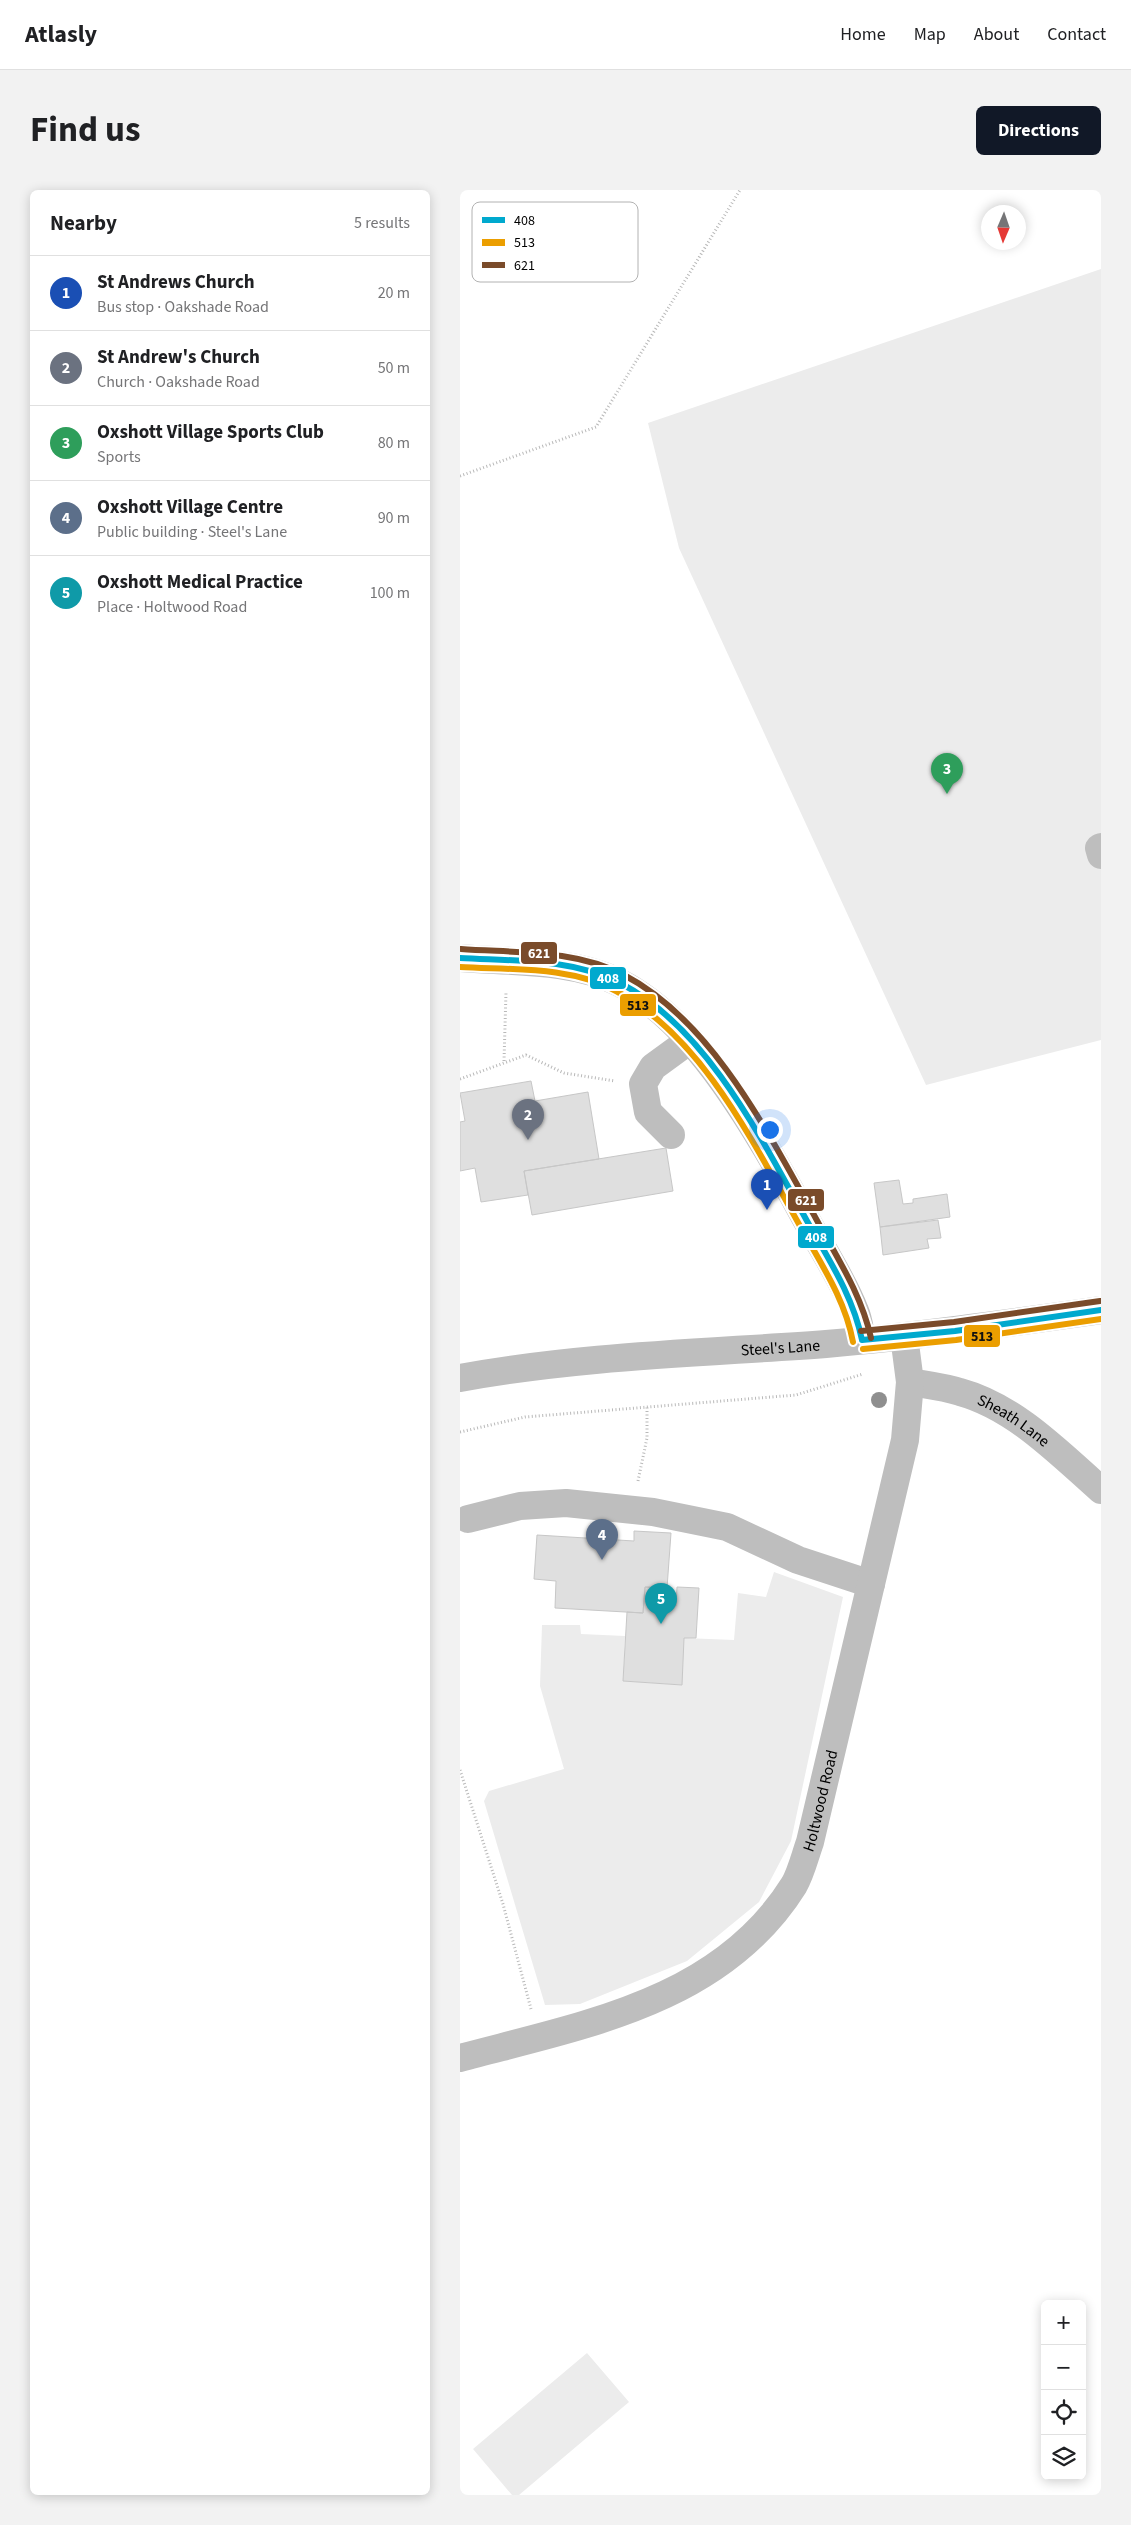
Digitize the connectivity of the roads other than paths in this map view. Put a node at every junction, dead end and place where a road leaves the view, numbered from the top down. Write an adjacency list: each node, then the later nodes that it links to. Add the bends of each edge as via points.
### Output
1 (1101, 847): 2 (street)
2 (1101, 855)
3 (460, 958): 4 (street, via 578,968 619,982 658,1006)
4 (690, 1040): 5 (street, via 653,1067 643,1084 648,1112); 7 (street, via 744,1112 839,1279 855,1311)
5 (671, 1135)
6 (1101, 1310): 8 (street, Steel's Lane)
7 (862, 1340): 8 (street, Steel's Lane); 9 (street, Steel's Lane, via 522,1366)
8 (907, 1360): 10 (street, Sheath Lane, via 961,1392 996,1407 1042,1438); 12 (street, Holtwood Road, via 905,1440)
9 (460, 1378)
10 (1101, 1490)
11 (468, 1519): 12 (street, via 520,1506 566,1503 652,1512 726,1527 798,1560)
12 (871, 1584): 13 (street, Holtwood Road, via 810,1842 795,1884 762,1928 723,1961 670,1994 622,2014)
13 (460, 2058)

